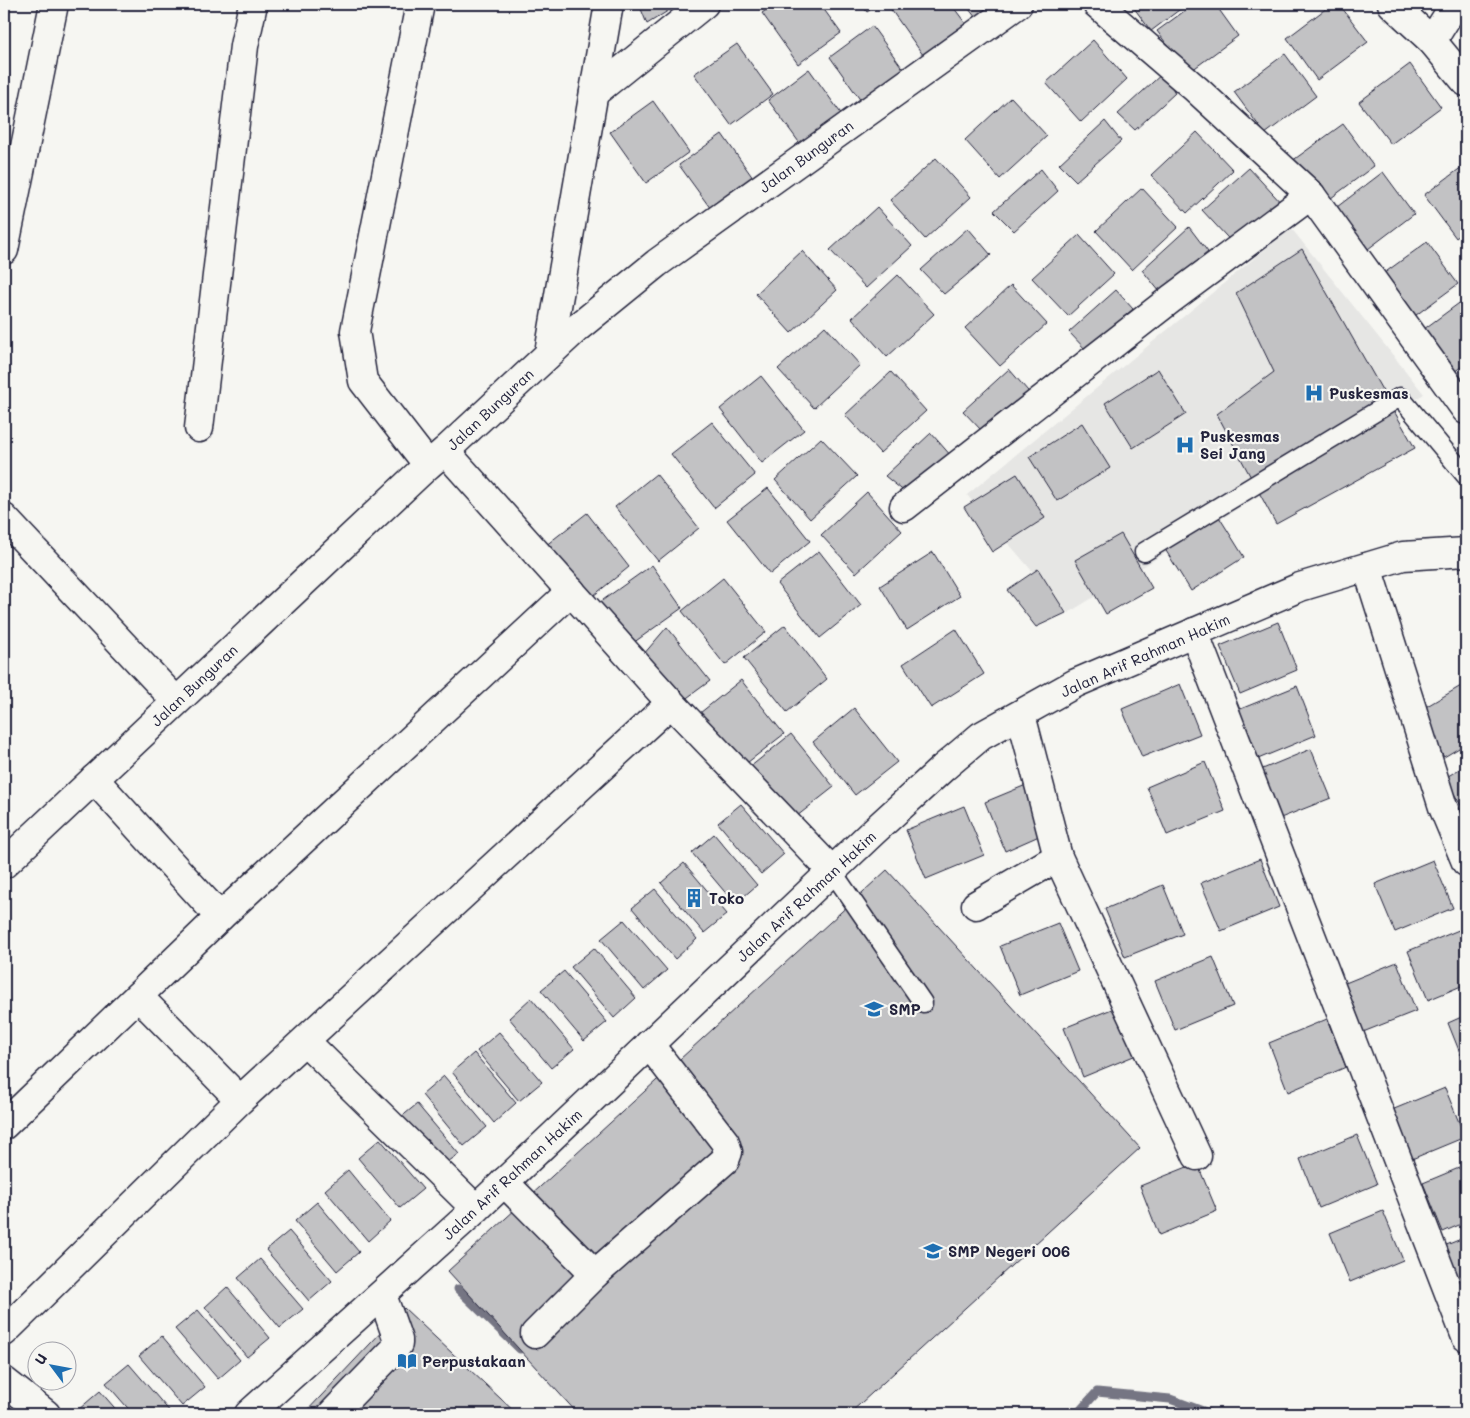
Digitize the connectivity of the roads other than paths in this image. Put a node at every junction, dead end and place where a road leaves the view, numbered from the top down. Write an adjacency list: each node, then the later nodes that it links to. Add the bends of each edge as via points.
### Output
1 (54, 4): 14 (street)
2 (253, 4): 17 (street, via 244,46)
3 (420, 4): 18 (street, via 355,331 363,381)
4 (610, 4): 12 (street)
5 (704, 4): 12 (street)
6 (1018, 4): 15 (street, Jalan Bunguran, via 657,263)
7 (1096, 4): 13 (street)
8 (1392, 4): 10 (street)
9 (1455, 4): 10 (street)
10 (1432, 41): 11 (street)
11 (1466, 82)
12 (594, 93): 15 (street)
13 (1311, 195): 16 (street); 20 (street, via 1171,299)
14 (4, 250)
15 (550, 353): 18 (street, Jalan Bunguran)
16 (1466, 410)
17 (199, 428)
18 (437, 458): 25 (street); 27 (street, Jalan Bunguran)
19 (1466, 476): 22 (lane, via 1400,397)
20 (904, 507)
21 (4, 518): 27 (street)
22 (1144, 552)
23 (1466, 552): 24 (street, Jalan Arif Rahman Hakim, via 1403,556)
24 (1367, 567): 26 (street, Jalan Arif Rahman Hakim, via 1300,587); 32 (street, via 1443,807)
25 (571, 591): 28 (street); 36 (street)
26 (1194, 632): 29 (street, Jalan Arif Rahman Hakim, via 1076,684); 50 (street)
27 (176, 702): 30 (street, Jalan Bunguran)
28 (670, 703): 34 (street); 39 (street)
29 (1020, 715): 31 (street); 34 (street, Jalan Arif Rahman Hakim, via 981,736)
30 (94, 779): 33 (street, Jalan Bunguran); 36 (street)
31 (1058, 857): 35 (street); 43 (street)
32 (1466, 862)
33 (4, 864)
34 (832, 871): 38 (lane); 40 (street, Jalan Arif Rahman Hakim)
35 (976, 905)
36 (220, 917): 37 (street)
37 (138, 996): 41 (street); 42 (street)
38 (923, 1003)
39 (304, 1041): 41 (street); 45 (street)
40 (649, 1044): 44 (street, Jalan Arif Rahman Hakim); 46 (street, via 725,1142 728,1152 725,1160)
41 (240, 1100): 48 (street)
42 (4, 1125)
43 (1197, 1156)
44 (504, 1182): 45 (street, Jalan Arif Rahman Hakim); 46 (street)
45 (476, 1209): 47 (street, Jalan Arif Rahman Hakim)
46 (595, 1274): 49 (street)
47 (382, 1296): 53 (street, Jalan Arif Rahman Hakim); 54 (street, via 398,1344)
48 (4, 1332)
49 (535, 1334)
50 (1466, 1337)
51 (4, 1382): 52 (street)
52 (46, 1414)
53 (250, 1414)
54 (332, 1414)

